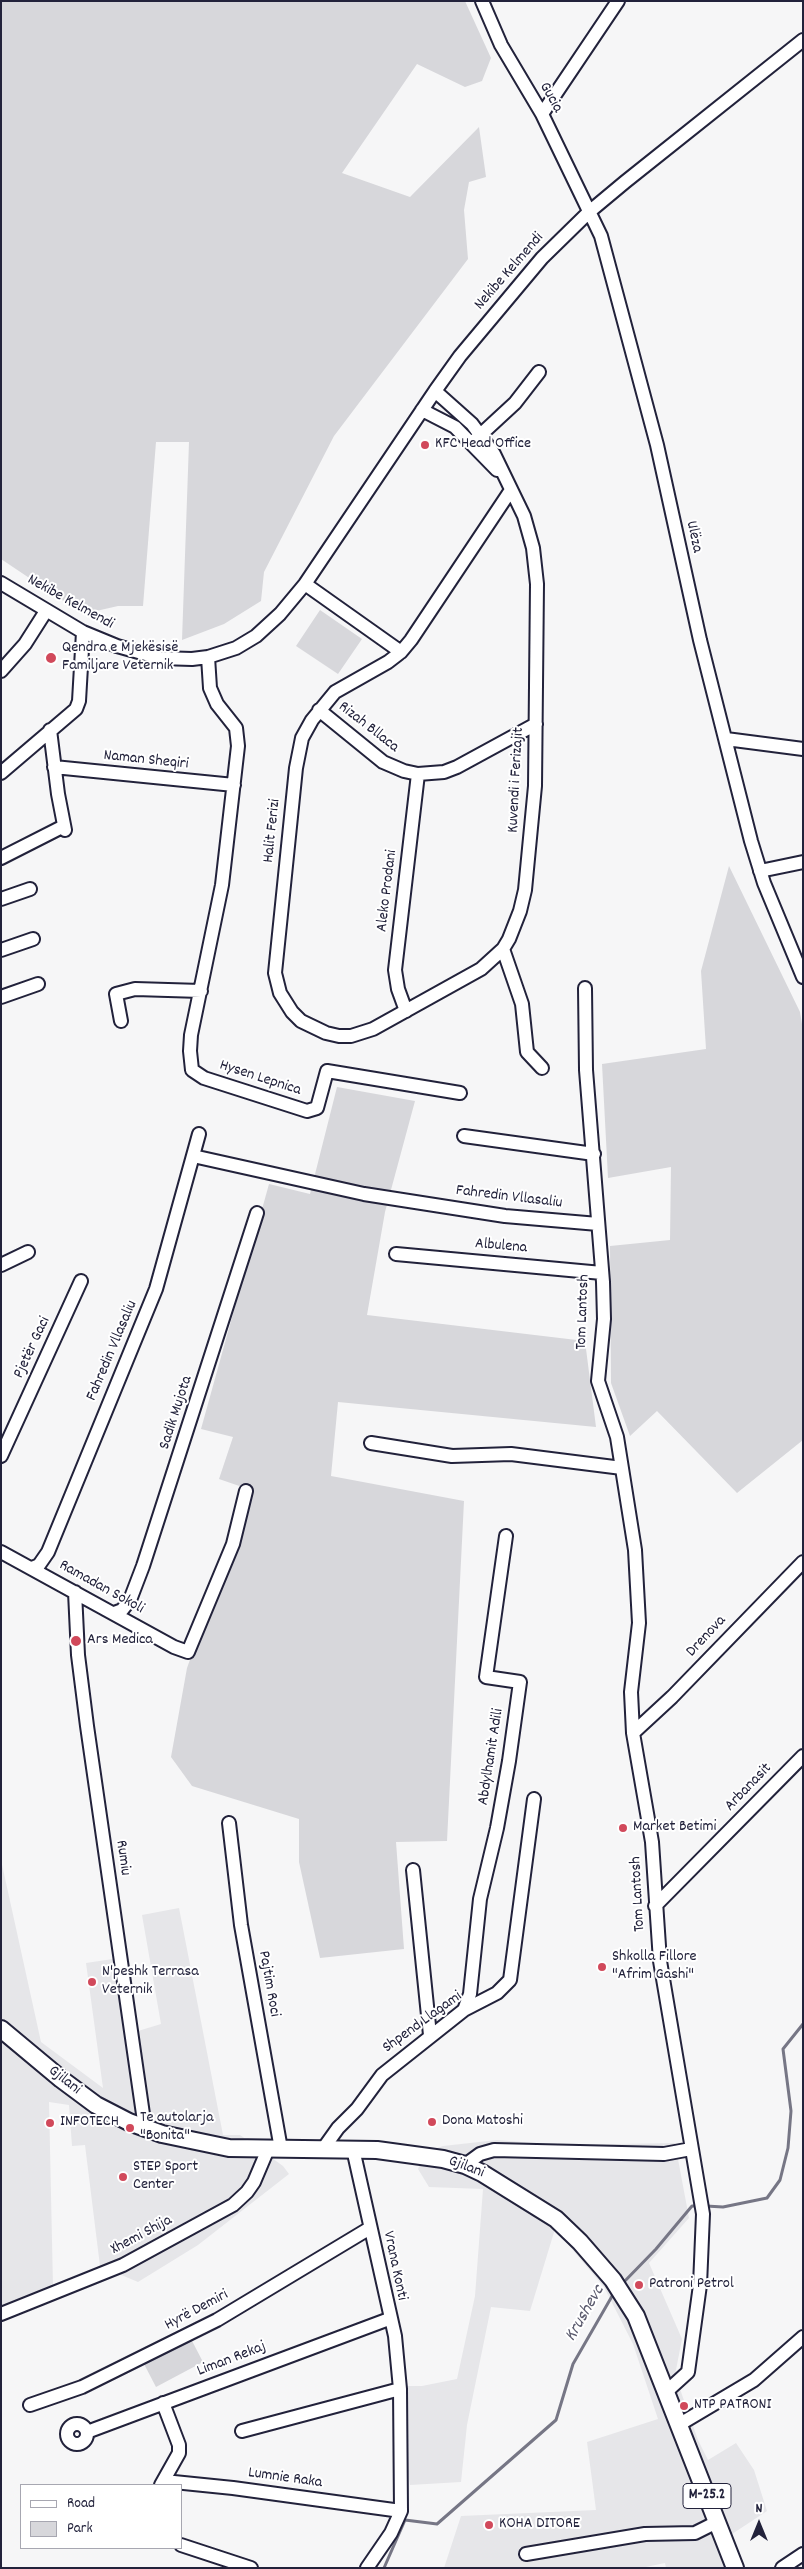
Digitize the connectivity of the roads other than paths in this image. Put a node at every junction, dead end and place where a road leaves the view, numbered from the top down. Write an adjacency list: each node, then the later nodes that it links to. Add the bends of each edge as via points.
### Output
1 (482, 1): 4 (street, Gucia, via 512,66)
2 (618, 1): 4 (street)
3 (803, 40): 5 (street, Nekibe Kelmendi)
4 (542, 114): 5 (street, Gucia)
5 (589, 212): 7 (street, Nekibe Kelmendi, via 537,265 460,356); 21 (street, Ulëza, via 607,256 655,436 700,640)
6 (539, 372): 9 (street, via 515,403)
7 (435, 391): 8 (street, Nekibe Kelmendi); 9 (street)
8 (422, 410): 9 (street); 12 (street, Nekibe Kelmendi)
9 (476, 438): 10 (street)
10 (510, 487): 15 (street, Halit Ferizi); 19 (street, Kuvendi i Ferizajit, via 529,532 535,564)
11 (1, 583): 13 (street, Nekibe Kelmendi)
12 (306, 584): 15 (street); 16 (street, Nekibe Kelmendi, via 256,636 236,648)
13 (46, 611): 14 (street, Nekibe Kelmendi); 17 (street, via 25,644)
14 (83, 632): 16 (street, Nekibe Kelmendi, via 160,658); 20 (street, via 79,701 71,716)
15 (401, 652): 18 (street, Halit Ferizi, via 336,692)
16 (208, 657): 26 (street, Hysen Lepnica, via 208,680 213,696 238,735)
17 (1, 671)
18 (320, 710): 25 (street, Rizah Bllaca, via 383,762); 40 (street, Halit Ferizi, via 306,729 299,751 275,960 277,984 285,1003 301,1021 338,1036 362,1033)
19 (536, 724): 25 (street, Rizah Bllaca, via 458,767 444,772); 33 (street, Kuvendi i Ferizajit, via 534,794 525,890 514,929)
20 (50, 730): 23 (street); 24 (street)
21 (726, 739): 22 (street); 29 (street, Ulëza)
22 (803, 749)
23 (54, 767): 26 (street, Naman Sheqiri); 27 (street, via 64,828)
24 (1, 773)
25 (418, 774): 40 (street, Aleko Prodani, via 396,964 398,989)
26 (234, 785): 38 (street, Hysen Lepnica, via 222,885)
27 (1, 858)
28 (803, 862): 29 (street)
29 (760, 871): 35 (street, Ulëza)
30 (30, 889): 31 (street)
31 (1, 899)
32 (33, 939): 34 (street)
33 (503, 949): 40 (street, Halit Ferizi, via 481,969); 42 (street, via 522,1004 527,1052)
34 (1, 950)
35 (803, 976)
36 (38, 984): 39 (street)
37 (585, 988): 46 (street, Tom Lantosh, via 586,1070)
38 (201, 991): 41 (street, via 135,989 116,994); 43 (street, Hysen Lepnica, via 191,1035 190,1065 204,1078 307,1111 317,1108 327,1070)
39 (1, 997)
40 (406, 1011)
41 (120, 1021)
42 (542, 1068)
43 (460, 1093)
44 (199, 1134): 47 (street, Fahredin Vllasaliu)
45 (464, 1136): 46 (street)
46 (594, 1154): 49 (street, Tom Lantosh)
47 (193, 1156): 49 (street, Fahredin Vllasaliu, via 364,1194 505,1216); 63 (street, Fahredin Vllasaliu, via 160,1276 140,1330 48,1552 40,1566)
48 (257, 1213): 65 (street, Sadik Mujota, via 144,1566 130,1600 122,1610)
49 (598, 1224): 54 (street, Tom Lantosh)
50 (28, 1252): 52 (street)
51 (396, 1254): 54 (street, Albulena)
52 (1, 1265)
53 (434, 1265): 54 (street, Albulena)
54 (603, 1278): 58 (street, Tom Lantosh, via 604,1319 598,1380 617,1437)
55 (81, 1281): 57 (street, Pjetër Gaci)
56 (371, 1443): 58 (street, via 452,1456 511,1454)
57 (1, 1456)
58 (622, 1468): 66 (street, Tom Lantosh, via 639,1599 632,1692)
59 (246, 1492): 65 (street, Ramadan Sokoli, via 233,1544 193,1643 185,1653)
60 (506, 1536): 73 (street, Abdylhamit Adili, via 486,1677 520,1682 502,1799 480,1899 470,1994)
61 (1, 1552): 63 (street, Ramadan Sokoli)
62 (803, 1562): 66 (street, Drenova)
63 (32, 1568): 64 (street, Ramadan Sokoli)
64 (75, 1592): 65 (street, Ramadan Sokoli); 76 (street, Rumiu, via 78,1655 87,1726)
65 (114, 1613)
66 (633, 1733): 72 (street, Tom Lantosh, via 652,1842)
67 (802, 1757): 68 (street); 72 (street, Arbanasit)
68 (803, 1771)
69 (534, 1799): 73 (street, Shpend Llagami, via 513,1973 498,1993)
70 (228, 1823): 77 (street, Pajtim Roci)
71 (413, 1870): 75 (street)
72 (655, 1906): 80 (street, Tom Lantosh, via 660,1962)
73 (464, 2010): 75 (street, Shpend Llagami)
74 (1, 2029): 76 (main road, Gjilani / M-25.2, via 96,2105)
75 (430, 2035): 78 (street, Shpend Llagami, via 382,2075)
76 (145, 2128): 77 (main road, Gjilani / M-25.2, via 203,2145)
77 (274, 2149): 78 (main road, Gjilani / M-25.2); 83 (street, Xhemi Shija, via 247,2192 233,2205 123,2265)
78 (323, 2149): 79 (main road, Gjilani / M-25.2)
79 (353, 2149): 81 (main road, Gjilani / M-25.2, via 401,2152); 82 (street, Vrana Konti)
80 (691, 2149): 81 (street, via 664,2154 494,2150 480,2154); 87 (street, Tom Lantosh, via 704,2214 700,2285 688,2372)
81 (465, 2165): 87 (main road, Gjilani / M-25.2, via 503,2185 556,2220 580,2242 629,2303)
82 (370, 2228): 84 (street, Vrana Konti); 89 (street, Hyrë Demiri, via 217,2320 82,2387)
83 (1, 2314)
84 (389, 2319): 86 (street, Vrana Konti, via 395,2336); 88 (street, Liman Rekaj)
85 (803, 2337): 90 (street, via 754,2380)
86 (400, 2389): 92 (street); 96 (street, Vrana Konti)
87 (666, 2392): 90 (main road, Gjilani / M-25.2)
88 (163, 2403): 91 (street, Liman Rekaj); 93 (street, via 179,2453)
89 (30, 2405)
90 (680, 2424): 97 (main road, Gjilani / M-25.2)
91 (88, 2432)
92 (242, 2432)
93 (162, 2483): 94 (street, Lumnie Raka)
94 (176, 2484)
95 (182, 2484): 96 (street, Lumnie Raka, via 233,2488)
96 (401, 2511): 102 (street)
97 (717, 2522): 99 (street, via 695,2533 645,2534); 103 (main road, Gjilani / M-25.2)
98 (182, 2545): 101 (street)
99 (526, 2554)
100 (803, 2554): 104 (street)
101 (251, 2568)
102 (367, 2568)
103 (735, 2568)
104 (782, 2568)

